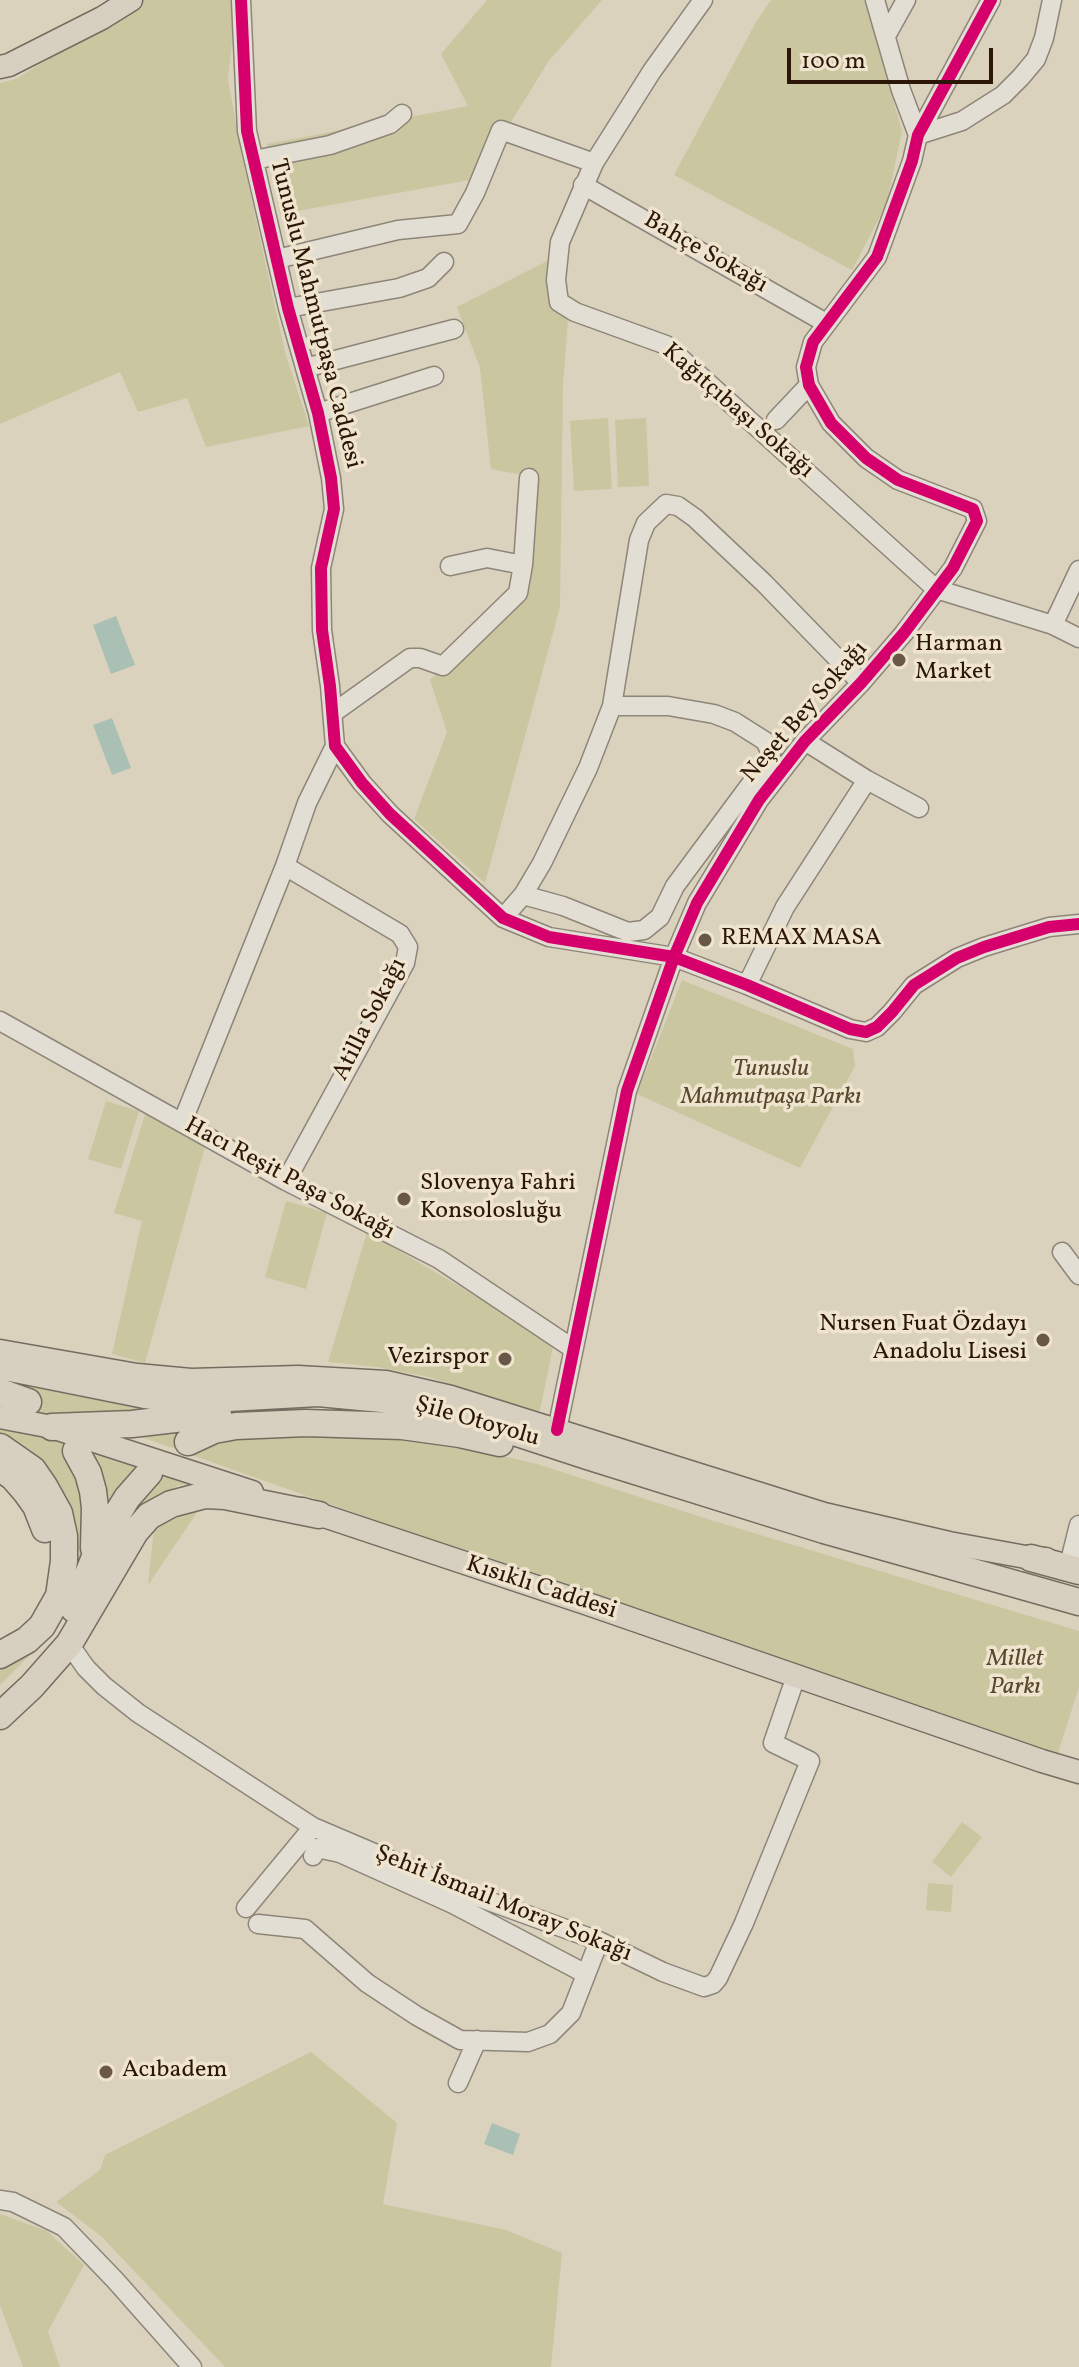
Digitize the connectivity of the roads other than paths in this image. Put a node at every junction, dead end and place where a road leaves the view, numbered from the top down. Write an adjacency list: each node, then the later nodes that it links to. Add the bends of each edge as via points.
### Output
1 (131, 0): 9 (main road)
2 (241, 0): 12 (street, Tunuslu Mahmutpaşa Caddesi, via 247,131)
3 (703, 0): 13 (street, Kağıtçıbaşı Sokağı)
4 (875, 0): 8 (street)
5 (906, 0): 8 (street)
6 (991, 0): 11 (street)
7 (1052, 0): 11 (street, via 1036,59 1003,95 952,126)
8 (886, 36): 11 (street)
9 (0, 67)
10 (402, 114): 12 (street, via 390,124 330,145)
11 (918, 135): 18 (street, via 877,257)
12 (254, 160): 15 (street, Tunuslu Mahmutpaşa Caddesi)
13 (594, 163): 14 (street, Kağıtçıbaşı Sokağı); 15 (street, via 501,130 458,224 398,230)
14 (583, 185): 18 (street, Bahçe Sokağı); 29 (street, Kağıtçıbaşı Sokağı, via 560,242 559,302 666,345)
15 (277, 259): 17 (street, Tunuslu Mahmutpaşa Caddesi)
16 (444, 262): 17 (street, via 428,278 399,288)
17 (288, 308): 20 (street, Tunuslu Mahmutpaşa Caddesi)
18 (826, 323): 22 (street, via 806,367)
19 (454, 329): 20 (street)
20 (305, 368): 23 (street, Tunuslu Mahmutpaşa Caddesi)
21 (434, 376): 23 (street)
22 (809, 385): 24 (street); 29 (street, Neşet Bey Sokağı, via 831,423 866,458 898,480 973,509 977,521)
23 (318, 413): 34 (street, Tunuslu Mahmutpaşa Caddesi, via 334,509 321,568 322,630)
24 (776, 420)
25 (529, 478): 26 (street)
26 (523, 565): 27 (street, via 487,558); 34 (street, via 518,593 443,666 410,658)
27 (450, 566)
28 (1079, 570): 30 (street)
29 (936, 589): 30 (street); 32 (street, Neşet Bey Sokağı)
30 (1053, 625): 31 (street)
31 (1079, 638)
32 (861, 683): 33 (street, via 695,518 666,504 646,523 639,540); 35 (street, Neşet Bey Sokağı)
33 (612, 706): 40 (street, via 588,768); 40 (street, via 668,706 714,714 765,741 771,753 675,886 660,917 644,930 628,932)
34 (333, 713): 36 (street, Tunuslu Mahmutpaşa Caddesi)
35 (805, 741): 37 (street); 43 (street, Neşet Bey Sokağı, via 759,800 697,903)
36 (335, 746): 39 (street); 41 (street, via 390,814)
37 (867, 780): 38 (street); 44 (street, via 785,907)
38 (919, 808)
39 (285, 866): 46 (street); 47 (street, Atilla Sokağı, via 400,934 408,947 405,963)
40 (523, 895): 41 (street)
41 (503, 918): 43 (street, via 549,937)
42 (1079, 924): 44 (street, via 1049,927 957,958 914,985 877,1027 866,1032)
43 (674, 957): 44 (street); 50 (street, Neşet Bey Sokağı, via 627,1091)
44 (747, 985)
45 (0, 1021): 46 (street, Hacı Reşit Paşa Sokağı)
46 (182, 1123): 47 (street, Hacı Reşit Paşa Sokağı)
47 (286, 1181): 50 (street, Hacı Reşit Paşa Sokağı, via 439,1259)
48 (1062, 1252): 49 (street)
49 (1079, 1275)
50 (572, 1348): 57 (street, Neşet Bey Sokağı)
51 (0, 1351): 57 (main road, via 191,1380 298,1377 386,1382)
52 (0, 1366): 67 (highway, Şile Otoyolu, via 192,1400 318,1393 444,1409)
53 (0, 1392): 54 (highway)
54 (28, 1402)
55 (0, 1417): 56 (main road, Kısıklı Caddesi)
56 (52, 1427): 60 (highway, Şile Otoyolu, via 321,1407 469,1428); 64 (main road, Kısıklı Caddesi)
57 (557, 1430): 66 (main road, via 824,1514)
58 (188, 1442): 60 (highway, via 236,1426 349,1423 460,1434)
59 (0, 1447): 74 (highway, via 33,1470 59,1513 64,1536 59,1596 42,1626)
60 (519, 1447): 72 (highway, Şile Otoyolu, via 714,1514)
61 (76, 1451): 69 (highway, via 88,1473 95,1508)
62 (0, 1468): 74 (highway, via 36,1506 50,1548 49,1577 37,1612)
63 (149, 1473): 69 (highway, via 111,1523)
64 (319, 1515): 73 (highway, via 225,1496 171,1504 149,1516 135,1532); 75 (main road, Kısıklı Caddesi)
65 (1079, 1525): 68 (street)
66 (1031, 1558): 68 (highway)
67 (936, 1560): 70 (highway); 71 (highway, Şile Otoyolu)
68 (1076, 1565)
69 (87, 1575): 76 (highway, via 66,1621)
70 (1079, 1590)
71 (1079, 1602)
72 (1079, 1617)
73 (69, 1644): 77 (highway); 79 (street, Şehit İsmail Moray Sokağı, via 104,1686 138,1713)
74 (5, 1652)
75 (796, 1676): 78 (main road, Kısıklı Caddesi); 83 (street, Şehit İsmail Moray Sokağı, via 773,1743 810,1761 718,1978 704,1987)
76 (0, 1697)
77 (0, 1716)
78 (1079, 1772)
79 (313, 1827): 81 (street); 83 (street, Şehit İsmail Moray Sokağı, via 475,1896)
80 (313, 1856): 84 (street, via 317,1848 340,1853 453,1904)
81 (246, 1908)
82 (258, 1924): 85 (street, via 305,1929 367,1983 417,2016 460,2040)
83 (599, 1941): 84 (street)
84 (586, 1974): 85 (street, via 571,2013 550,2034 528,2042)
85 (477, 2040): 86 (street)
86 (458, 2083)
87 (0, 2200): 88 (street, via 64,2227)
88 (192, 2367)

